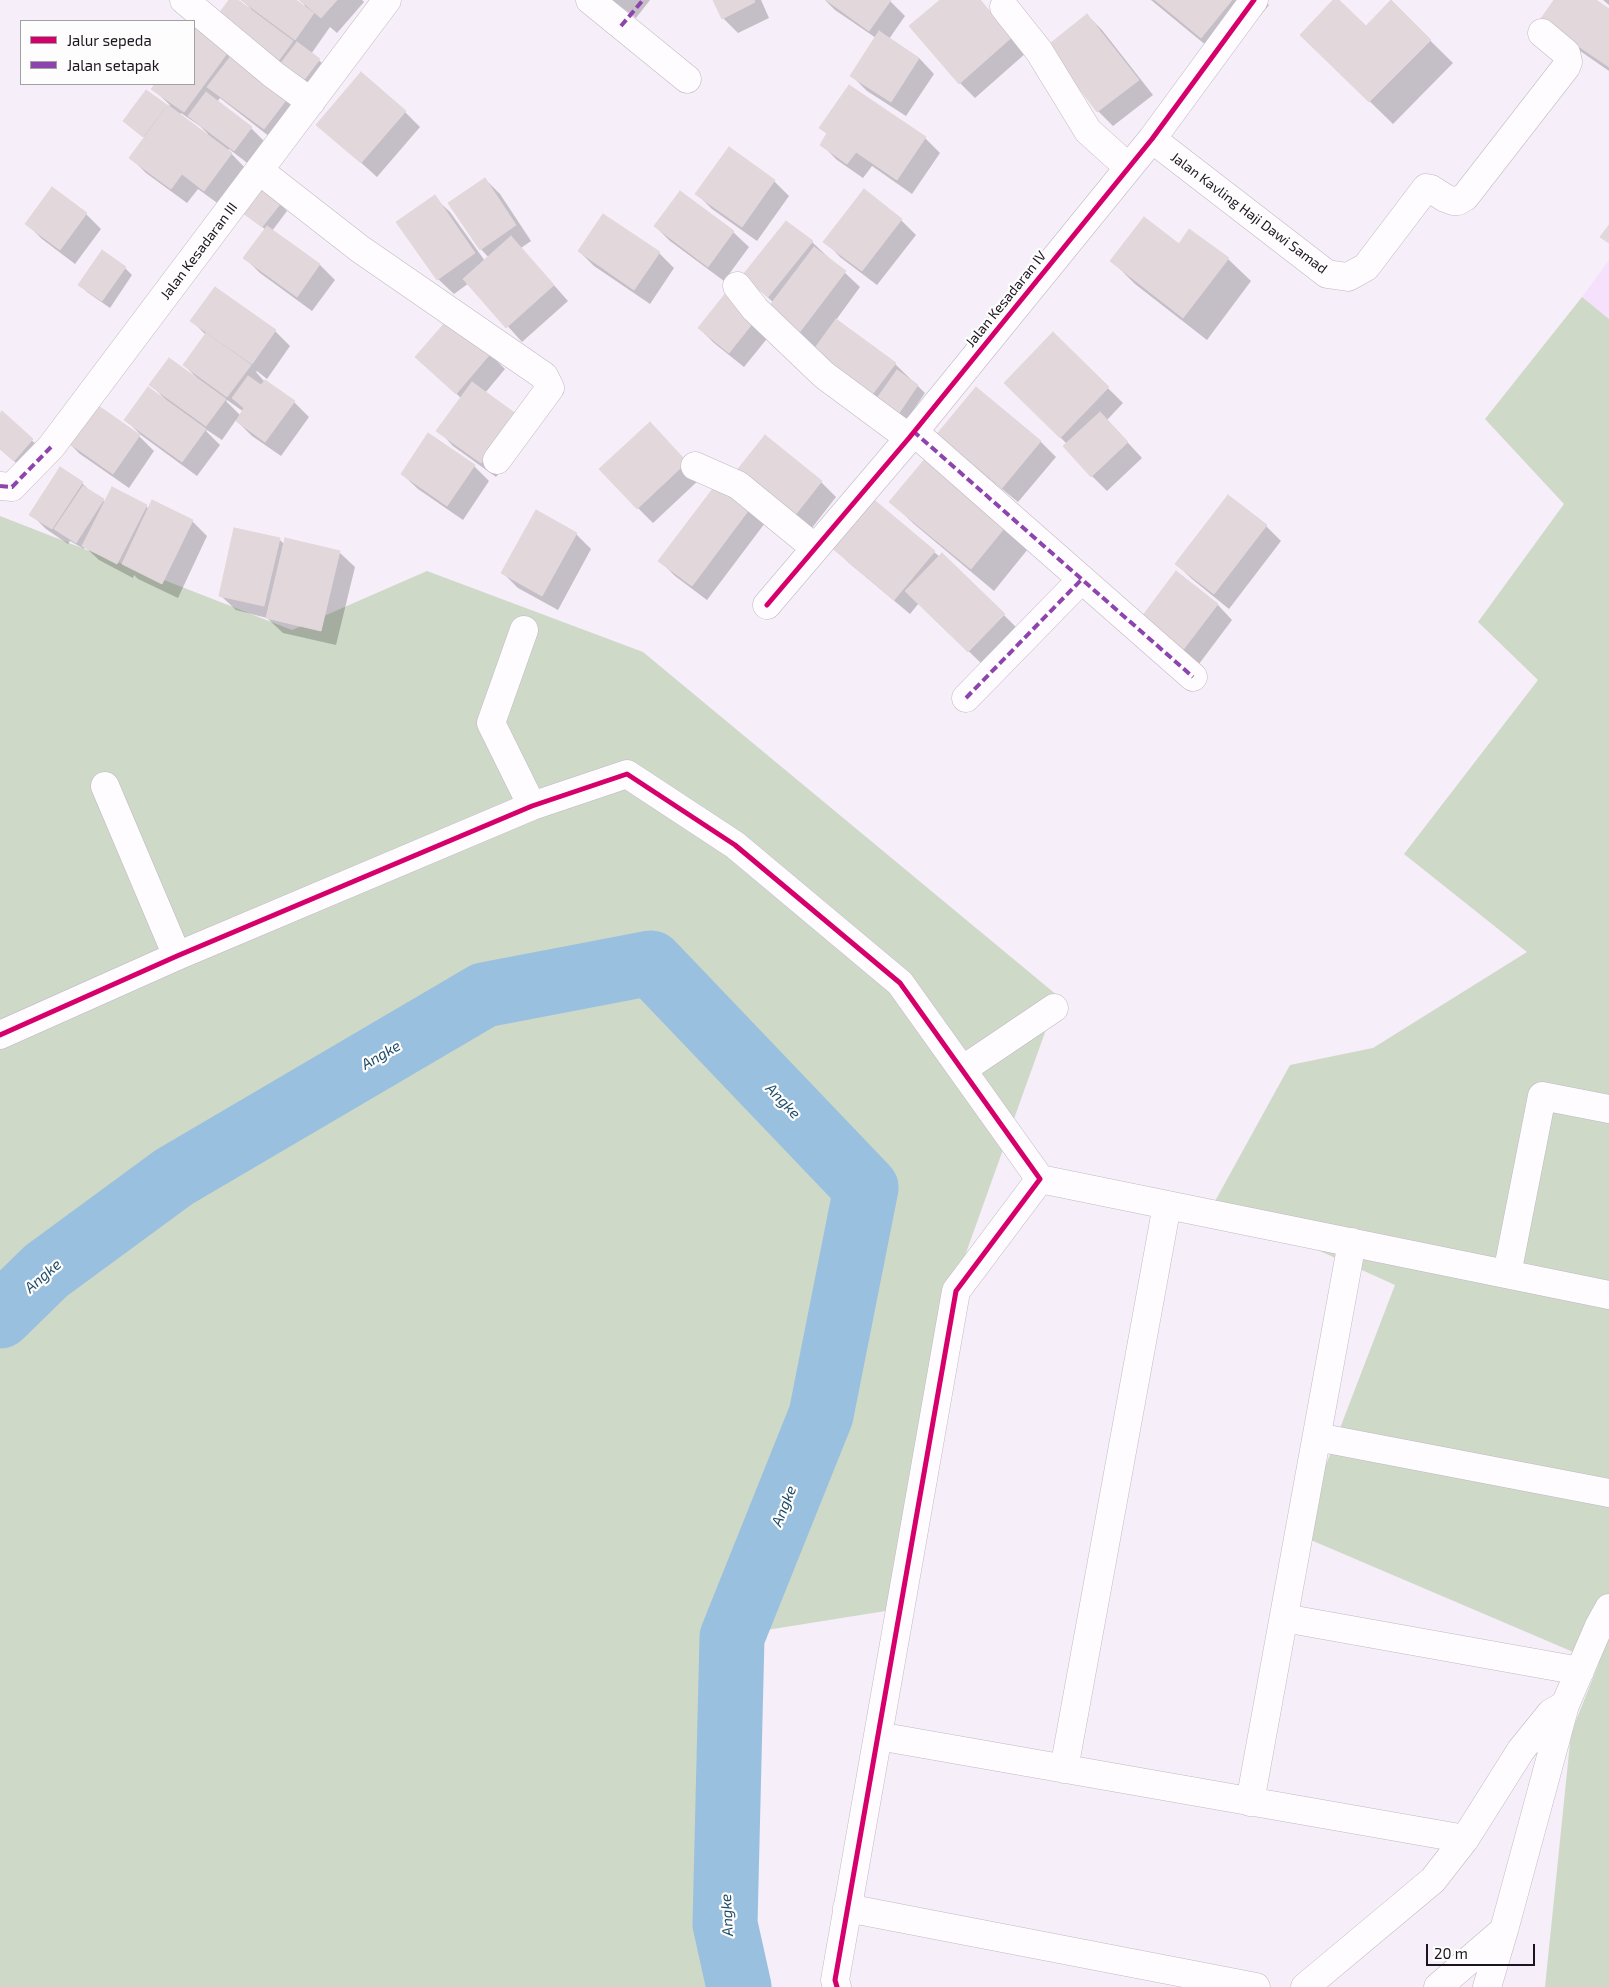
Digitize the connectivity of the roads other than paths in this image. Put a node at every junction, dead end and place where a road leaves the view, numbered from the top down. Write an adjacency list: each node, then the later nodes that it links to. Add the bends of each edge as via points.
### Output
1 (184, 0): 8 (street)
2 (387, 0): 8 (street, Jalan Kesadaran III)
3 (590, 0): 7 (street)
4 (1254, 0): 9 (street, Jalan Kesadaran IV)
5 (1004, 7): 10 (street, via 1039,51 1088,131)
6 (1542, 33): 9 (street, Jalan Kavling Haji Dawi Samad, via 1566,53 1568,62 1564,71 1465,196 1453,201 1426,188 1366,267 1348,277 1327,274)
7 (686, 79)
8 (311, 102): 11 (street, Jalan Kesadaran III)
9 (1152, 139): 10 (street, Jalan Kesadaran IV)
10 (1128, 167): 13 (street, Jalan Kesadaran IV)
11 (260, 170): 14 (street, via 360,249 544,376 550,388); 16 (street, Jalan Kesadaran III, via 51,447 12,487)
12 (738, 286): 13 (street, via 755,309 824,374)
13 (911, 435): 17 (street, Jalan Kesadaran IV); 18 (street)
14 (497, 460)
15 (695, 466): 17 (street, via 738,485)
16 (0, 486)
17 (815, 548): 19 (street, Jalan Kesadaran IV)
18 (1081, 580): 21 (street); 22 (street)
19 (768, 605)
20 (524, 630): 24 (street, via 491,723)
21 (1193, 678)
22 (966, 698)
23 (105, 786): 25 (street)
24 (532, 806): 25 (street); 28 (street, via 627,774 734,845 900,983)
25 (177, 956): 27 (street)
26 (1054, 1008): 28 (street)
27 (1, 1032)
28 (962, 1070): 30 (street)
29 (1609, 1109): 33 (street, via 1542,1096)
30 (1040, 1179): 31 (street); 41 (street, via 956,1291)
31 (1167, 1204): 32 (street); 42 (street)
32 (1352, 1242): 33 (street); 35 (street)
33 (1507, 1274): 34 (street)
34 (1609, 1295)
35 (1317, 1437): 36 (street); 38 (street)
36 (1609, 1493)
37 (1609, 1608): 39 (street)
38 (1284, 1618): 39 (street); 43 (street)
39 (1580, 1672): 40 (street)
40 (1565, 1706): 44 (street, via 1551,1713 1522,1750); 46 (street)
41 (878, 1736): 42 (street); 45 (street)
42 (1064, 1769): 43 (street)
43 (1250, 1802): 44 (street)
44 (1464, 1839): 49 (street, via 1433,1880)
45 (847, 1908): 47 (street, via 835,1980); 48 (street)
46 (1504, 1930): 50 (street); 51 (street)
47 (837, 1987)
48 (1256, 1987)
49 (1306, 1987)
50 (1438, 1987)
51 (1487, 1987)

